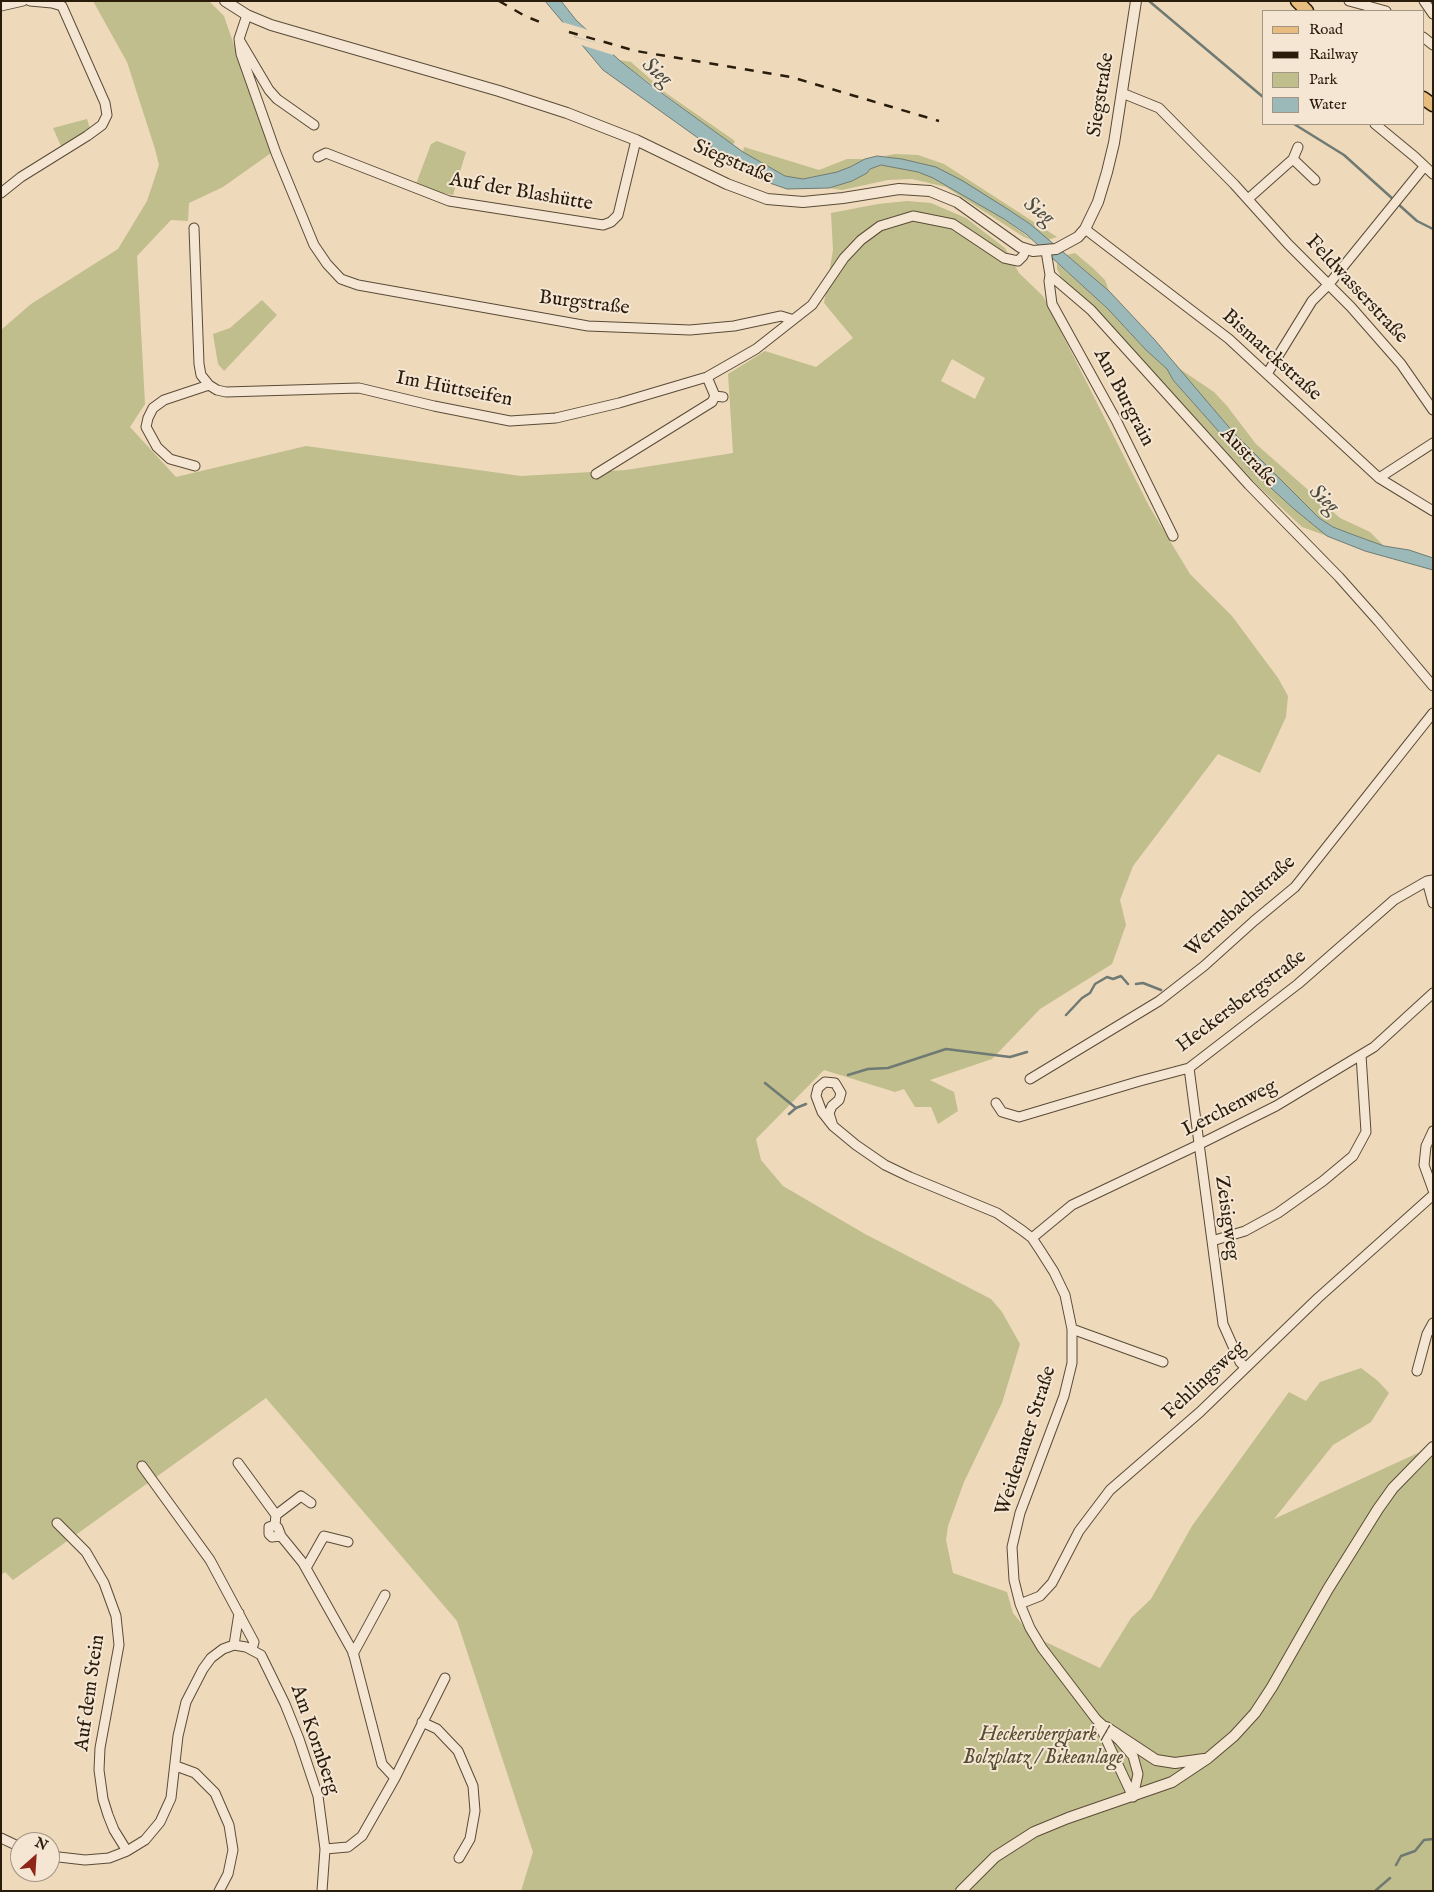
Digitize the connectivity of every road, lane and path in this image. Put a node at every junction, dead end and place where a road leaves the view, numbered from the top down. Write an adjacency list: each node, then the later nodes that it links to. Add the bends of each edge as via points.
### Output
1 (23, 1): 8 (street)
2 (30, 1): 24 (street, via 62,6 105,102 107,115 102,125 87,136)
3 (225, 1): 12 (street, Siegstraße)
4 (1136, 1): 14 (street, Siegstraße)
5 (1297, 1): 9 (main road)
6 (1349, 1): 10 (street)
7 (1424, 1): 11 (street)
8 (1, 6)
9 (1306, 10)
10 (1382, 10)
11 (1433, 14)
12 (246, 15): 13 (street); 17 (street, Siegstraße, via 499,91)
13 (238, 39): 15 (street, via 269,90); 32 (street, Burgstraße, via 276,152 314,245 341,279 358,286 588,326 690,330 734,326 781,316)
14 (1122, 93): 25 (street, Feldwasserstraße, via 1159,108); 27 (street, Siegstraße, via 1105,180)
15 (314, 125)
16 (1376, 125): 21 (street)
17 (636, 140): 19 (street, Auf der Blashütte, via 618,214 603,225 449,201 326,153); 28 (street, Siegstraße, via 767,199 803,202 899,189 930,191 957,202)
18 (1298, 147): 20 (street)
19 (318, 158)
20 (1293, 159): 23 (street); 25 (street)
21 (1424, 168): 22 (street); 31 (street)
22 (1433, 174)
23 (1315, 180)
24 (1, 192)
25 (1248, 199): 31 (street, Feldwasserstraße)
26 (194, 228): 35 (street, via 199,364 201,375)
27 (1085, 229): 29 (street, Siegstraße, via 1066,244); 33 (street, Bismarckstraße, via 1229,338)
28 (1030, 250): 29 (street, Siegstraße); 32 (street, via 1018,261 1004,258 953,224 913,216 880,226 861,240 844,258 812,305)
29 (1046, 251): 30 (street)
30 (1050, 275): 42 (street, Am Burgrain, via 1052,304 1116,420); 43 (street, Austraße, via 1091,310 1249,485 1380,622)
31 (1329, 284): 33 (street, via 1312,301); 36 (street, Feldwasserstraße, via 1402,364)
32 (792, 319): 34 (street, Im Hüttseifen, via 756,349)
33 (1267, 374): 40 (street, Bismarckstraße)
34 (707, 377): 35 (street, Im Hüttseifen, via 556,418 510,421 359,388 226,392); 39 (street, via 719,396)
35 (209, 385): 38 (street, via 164,400 154,408 146,427 157,447 170,459)
36 (1433, 410)
37 (1433, 443): 40 (street)
38 (195, 466)
39 (596, 474)
40 (1379, 478): 41 (street, Bismarckstraße)
41 (1433, 511)
42 (1173, 536)
43 (1433, 686)
44 (1433, 713): 50 (street, Wernsbachstraße, via 1295,887 1159,1001)
45 (1430, 880): 46 (street); 49 (street, Heckersbergstraße, via 1394,900 1298,984)
46 (1433, 903)
47 (1433, 993): 48 (street, Lerchenweg)
48 (1361, 1055): 54 (street, Lerchenweg, via 1276,1106); 58 (street, via 1366,1132 1353,1156 1278,1213 1245,1231)
49 (1190, 1068): 51 (street, Heckersbergstraße, via 1019,1117 1002,1112); 54 (street, Zeisigweg)
50 (1030, 1079)
51 (996, 1103)
52 (833, 1126): 52 (street, Weidenauer Straße, via 829,1113 841,1092 835,1083 825,1082 818,1088 816,1096 822,1112); 57 (street, Weidenauer Straße, via 885,1164 997,1213)
53 (1433, 1131): 55 (street, via 1426,1146 1424,1165)
54 (1198, 1145): 57 (street, Lerchenweg, via 1072,1204); 58 (street, Zeisigweg)
55 (1433, 1190)
56 (1433, 1195): 62 (street, Fehlingsweg)
57 (1032, 1238): 60 (street, Weidenauer Straße, via 1065,1295)
58 (1212, 1241): 62 (street, Zeisigweg, via 1223,1324)
59 (1433, 1323): 63 (street, via 1426,1334)
60 (1072, 1330): 61 (street); 73 (street, Weidenauer Straße, via 1072,1363 1064,1396 1020,1513 1012,1547 1014,1580)
61 (1163, 1362)
62 (1245, 1367): 73 (street, Fehlingsweg, via 1200,1412 1110,1490 1078,1531 1052,1583 1040,1596)
63 (1417, 1371)
64 (1433, 1447): 82 (street, via 1393,1488 1378,1509 1255,1713)
65 (238, 1463): 68 (street)
66 (142, 1466): 74 (street, Am Kornberg, via 210,1560)
67 (311, 1503): 68 (street, via 301,1496)
68 (276, 1515): 71 (street, via 275,1526)
69 (57, 1523): 87 (street, Auf dem Stein, via 86,1552 104,1583 116,1616 120,1645 100,1748 99,1770 108,1815)
70 (348, 1542): 71 (street, via 324,1536)
71 (306, 1568): 77 (street)
72 (385, 1595): 77 (street)
73 (1020, 1604): 79 (street, Weidenauer Straße, via 1042,1648)
74 (239, 1613): 75 (street); 76 (street, Am Kornberg, via 254,1642)
75 (234, 1645): 76 (street); 83 (street, via 211,1658 193,1687 182,1715)
76 (252, 1649): 86 (street, Am Kornberg, via 267,1667 299,1740 318,1796)
77 (353, 1654): 84 (street, via 382,1764)
78 (445, 1678): 80 (street)
79 (1096, 1719): 81 (street, Weidenauer Straße); 85 (street, Weidenauer Straße)
80 (422, 1722): 84 (street); 89 (street, via 437,1729 458,1751 473,1786 475,1811 470,1839)
81 (1106, 1727): 82 (street, via 1156,1760 1175,1763); 85 (street, Weidenauer Straße, via 1136,1762 1138,1780)
82 (1208, 1758): 85 (street, via 1172,1782)
83 (176, 1766): 87 (street, via 171,1798 160,1822 145,1840); 90 (street, via 195,1773 215,1794 229,1825 233,1850 228,1874)
84 (394, 1778): 86 (street, via 362,1836 348,1847)
85 (1132, 1797): 92 (street, via 1034,1832 995,1857)
86 (325, 1849): 91 (street, Am Kornberg)
87 (127, 1851): 88 (street, via 109,1858)
88 (60, 1857)
89 (459, 1858)
90 (219, 1891)
91 (322, 1891)
92 (962, 1891)

